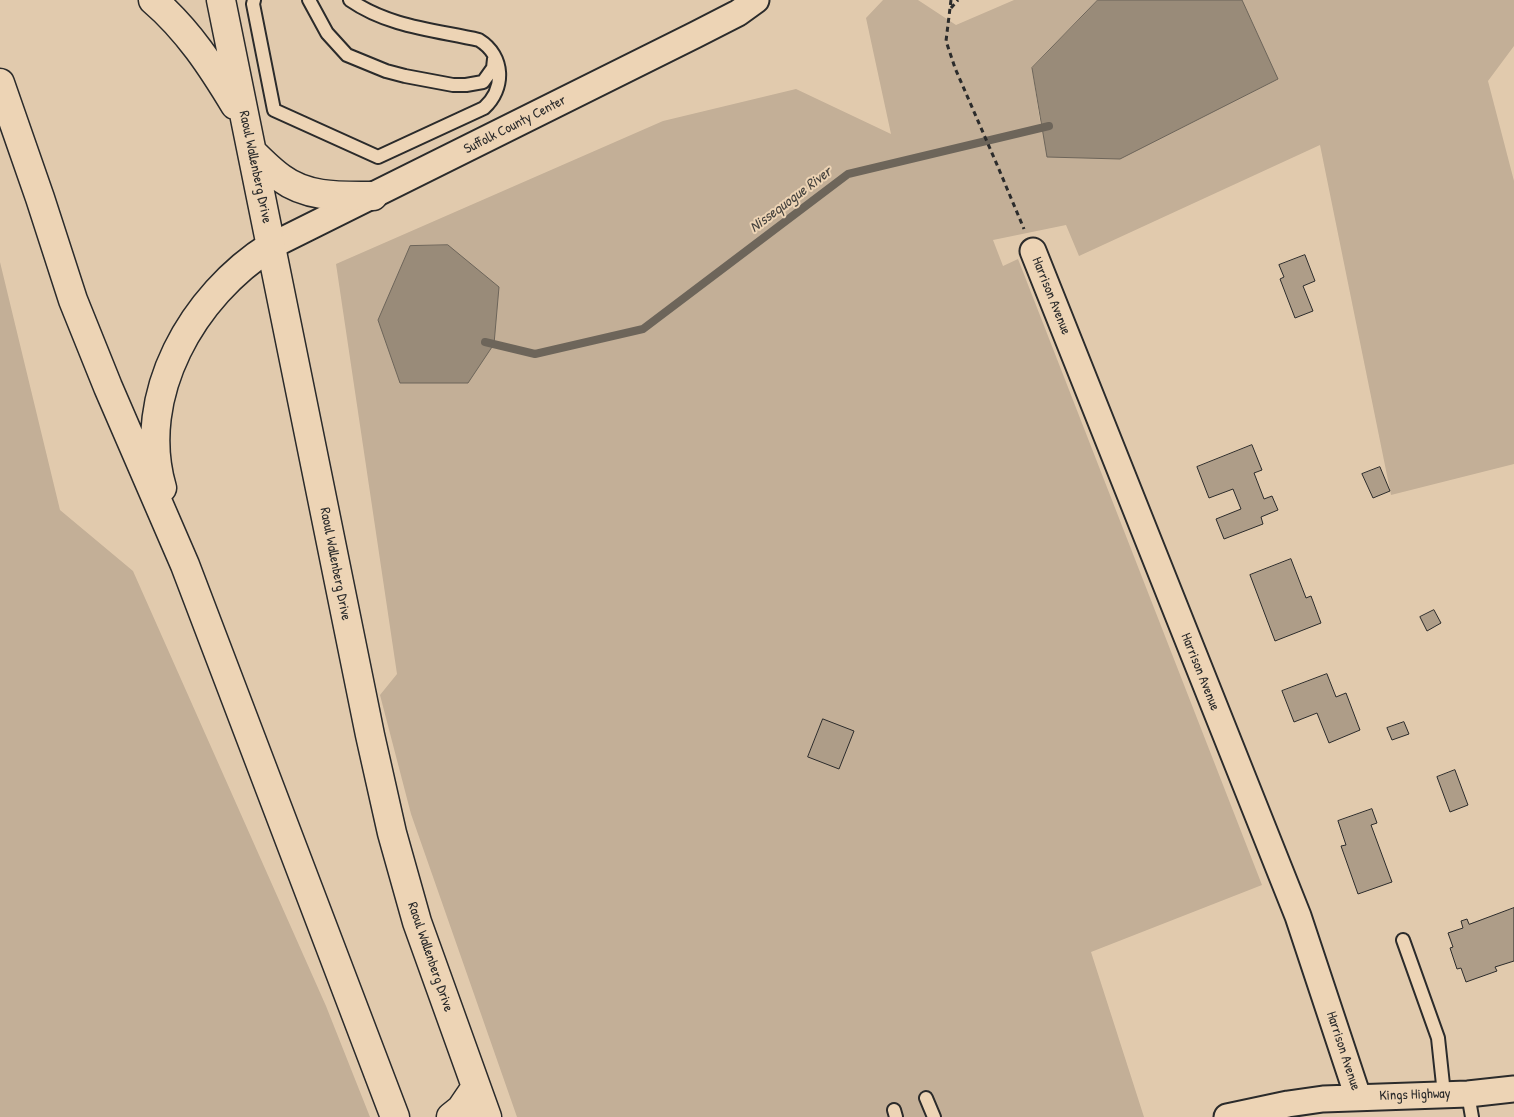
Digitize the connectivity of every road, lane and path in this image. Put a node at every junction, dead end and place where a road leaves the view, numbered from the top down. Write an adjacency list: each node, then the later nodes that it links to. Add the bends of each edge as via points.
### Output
1 (153, 0): 12 (street, via 199,48)
2 (221, 0): 12 (street, Raoul Wallenberg Drive)
3 (254, 0): 10 (lane, via 274,110 378,157 491,102 500,77)
4 (308, 0): 10 (lane, via 326,33 341,50 386,72 446,84 475,84 488,76 494,64)
5 (350, 0): 10 (lane, via 392,21 479,40)
6 (756, 0): 15 (street, Suffolk County Center, via 695,35)
7 (950, 0): 9 (path)
8 (958, 0): 9 (path)
9 (950, 8): 17 (path, via 946,41 955,68)
10 (494, 54)
11 (0, 83): 18 (street)
12 (245, 122): 14 (street, Raoul Wallenberg Drive)
13 (0, 130): 18 (street)
14 (252, 152): 15 (street, via 282,178 304,190 331,196); 16 (street, Raoul Wallenberg Drive)
15 (373, 196): 16 (street, Suffolk County Center)
16 (271, 246): 19 (street, via 233,274 202,309 179,346 163,389 156,430 157,471); 21 (street, Raoul Wallenberg Drive, via 392,833 417,922)
17 (1033, 251): 23 (street, Harrison Avenue, via 1298,916)
18 (73, 300): 19 (street)
19 (185, 565): 26 (street)
20 (1403, 940): 25 (lane)
21 (476, 1087): 27 (street); 28 (street, Raoul Wallenberg Drive)
22 (1514, 1089): 25 (street, Kings Highway)
23 (1358, 1097): 25 (street, Kings Highway); 30 (street, Kings Highway, via 1288,1104)
24 (926, 1098): 29 (lane)
25 (1462, 1102)
26 (396, 1117)
27 (451, 1117)
28 (487, 1117)
29 (934, 1117)
30 (1228, 1117)

